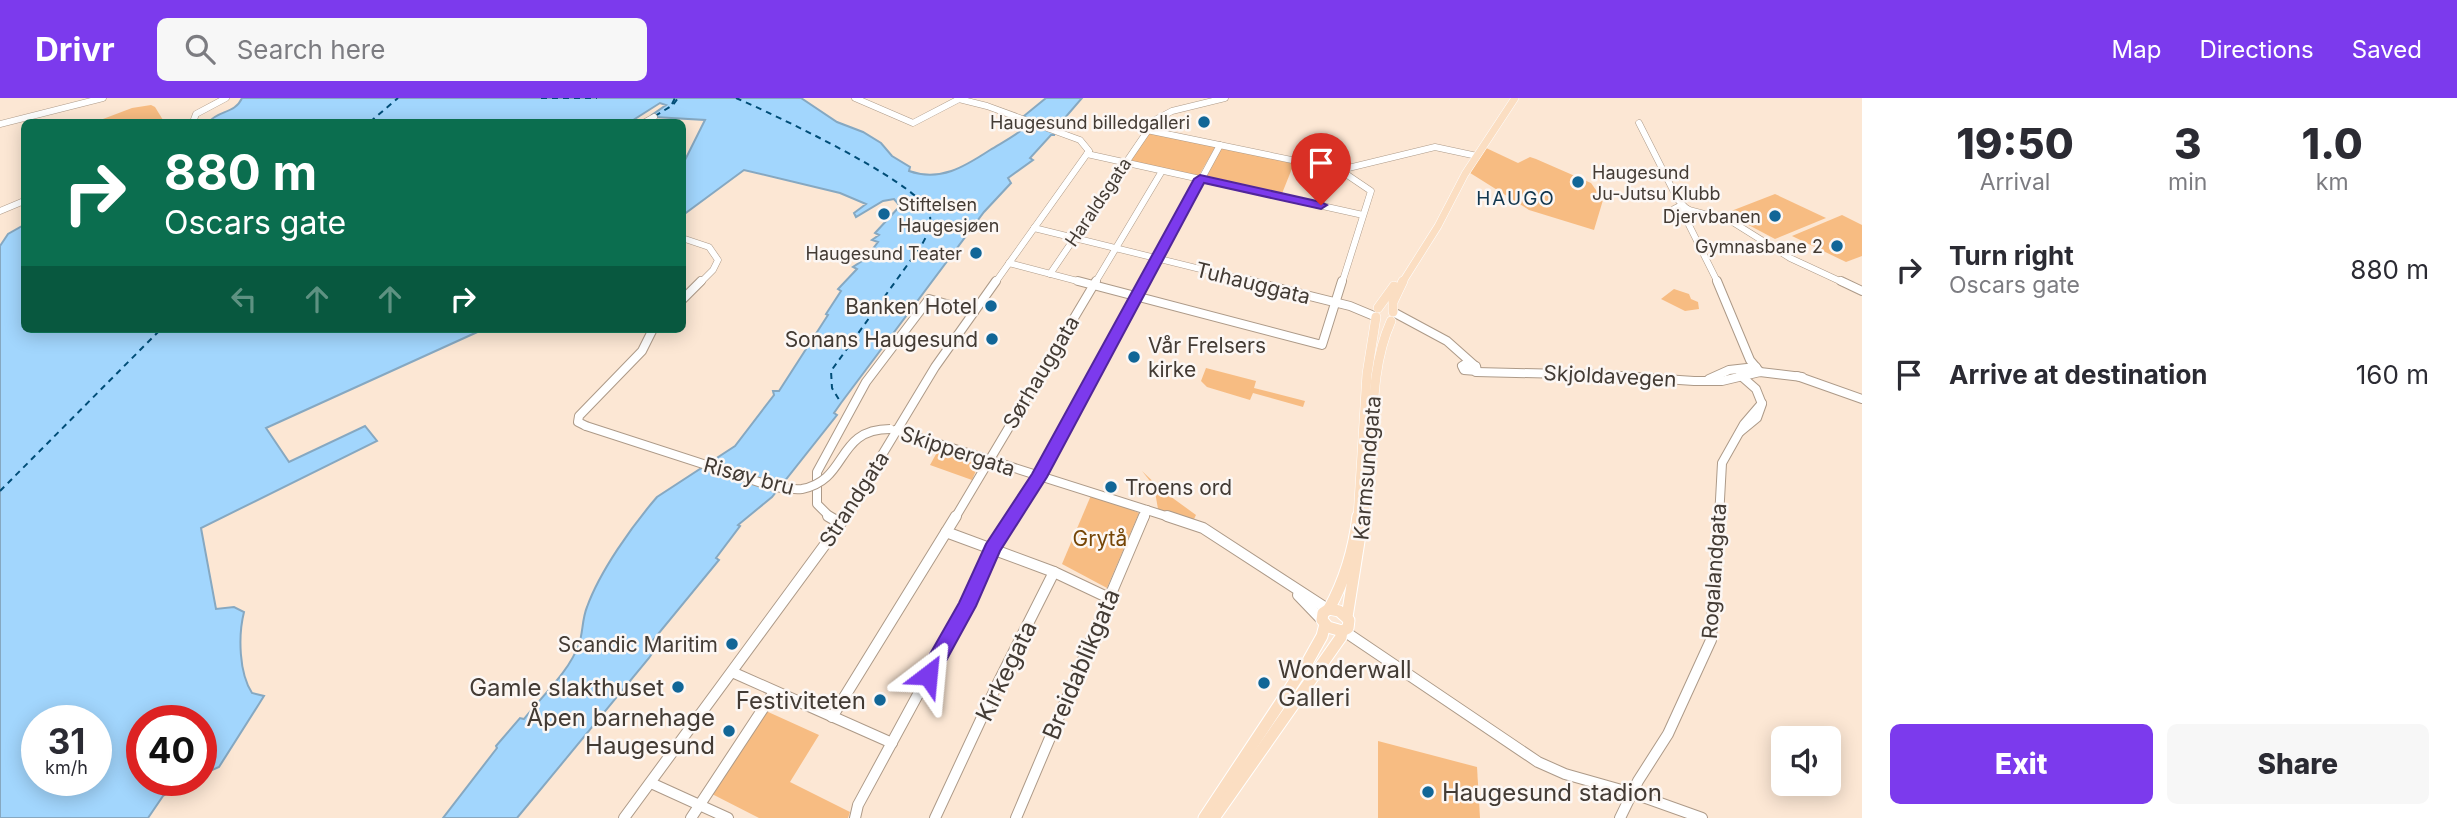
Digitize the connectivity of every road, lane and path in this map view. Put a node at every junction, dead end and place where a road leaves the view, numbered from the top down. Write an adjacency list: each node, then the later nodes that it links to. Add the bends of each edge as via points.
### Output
1 (103, 98): 10 (street)
2 (226, 98): 9 (street)
3 (855, 98): 4 (street, via 913,123)
4 (960, 98): 8 (street)
5 (975, 98): 8 (street)
6 (1225, 98): 12 (street, Haraldsgata, via 1172,111)
7 (1513, 98): 15 (main road, Karmsundgata)
8 (987, 106): 14 (street, via 1080,140 1088,148)
9 (194, 119)
10 (0, 124)
11 (1639, 124): 21 (street)
12 (1147, 130): 13 (street); 16 (street, Haraldsgata)
13 (1220, 145): 17 (street); 19 (street)
14 (1087, 154): 16 (street); 24 (street, Strandgata)
15 (1474, 155): 17 (street, via 1435,147); 37 (main road, Karmsundgata); 38 (main road, Karmsundgata, via 1438,226 1397,291)
16 (1124, 163): 18 (street); 25 (street, Haraldsgata)
17 (1340, 170): 23 (street, via 1371,191)
18 (1162, 171): 19 (street); 27 (street, Sørhauggata)
19 (1200, 179): 23 (street); 28 (street)
20 (21, 202): 22 (street)
21 (1683, 210): 32 (street, via 1731,220 1790,258); 42 (street)
22 (0, 211)
23 (1363, 215): 35 (street)
24 (1034, 228): 25 (street, Tuhauggata); 29 (street, Strandgata)
25 (1074, 238): 27 (street, Tuhauggata); 30 (street, Haraldsgata)
26 (686, 239): 33 (street, via 709,247 718,260)
27 (1115, 248): 28 (street, Tuhauggata); 31 (street, Sørhauggata)
28 (1156, 258): 34 (street); 35 (street, Tuhauggata)
29 (1009, 263): 30 (street); 36 (street, Strandgata)
30 (1051, 274): 31 (street)
31 (1093, 285): 34 (street); 46 (street, Sørhauggata)
32 (1862, 292)
33 (686, 296)
34 (1136, 297): 35 (street, via 1322,345); 47 (street)
35 (1335, 303): 37 (street, Tuhauggata)
36 (974, 312): 45 (street, Strandgata); 49 (street, via 929,299 866,382 815,478 819,509)
37 (1376, 312): 38 (main road); 54 (main road, Karmsundgata, via 1367,366 1353,547 1346,581)
38 (1393, 317): 40 (street, via 1429,329); 55 (main road, Karmsundgata, via 1380,345 1370,474)
39 (651, 333): 45 (street, Risøy bru, bridge, via 642,351 578,422 794,491 822,483 862,432)
40 (1453, 345): 41 (street); 41 (street, via 1466,371)
41 (1475, 368): 43 (street, Skjoldavegen, via 1704,381)
42 (1758, 368): 43 (street, Skjoldavegen); 43 (street, Skjoldavegen); 44 (street, Skjoldavegen, via 1802,377)
43 (1735, 375): 61 (street, Rogalandgata, via 1761,399 1762,411 1725,453 1720,475 1711,640 1668,734)
44 (1862, 399)
45 (894, 430): 46 (street, Skippergata); 49 (street, Strandgata, via 863,492)
46 (987, 461): 47 (street, Skippergata); 50 (street, Sørhauggata)
47 (1039, 477): 48 (street, Skippergata); 51 (street)
48 (1147, 510): 53 (street, Breidablikgata); 54 (street, Skippergata, via 1216,534)
49 (840, 523): 56 (street, Strandgata)
50 (946, 532): 51 (street); 58 (street, Sørhauggata)
51 (992, 549): 52 (street); 59 (street, via 967,606)
52 (1054, 572): 53 (street); 67 (street, Kirkegata)
53 (1109, 598): 68 (street, Breidablikgata)
54 (1326, 616): 55 (main road, via 1333,630); 55 (main road, via 1339,611); 69 (main road, Karmsundgata, via 1322,636 1308,661)
55 (1346, 625): 61 (street, via 1538,762); 70 (main road, Karmsundgata)
56 (732, 672): 57 (street); 60 (street, Strandgata)
57 (774, 691): 58 (street); 62 (street)
58 (832, 717): 59 (street)
59 (892, 743): 66 (street)
60 (651, 783): 62 (street); 63 (street, Strandgata)
61 (1632, 793): 71 (street, Rogalandgata); 72 (street)
62 (699, 805): 64 (street); 65 (street)
63 (624, 818)
64 (691, 818)
65 (728, 818)
66 (855, 818)
67 (935, 818)
68 (1016, 818)
69 (1204, 818)
70 (1214, 818)
71 (1620, 818)
72 (1702, 818)

